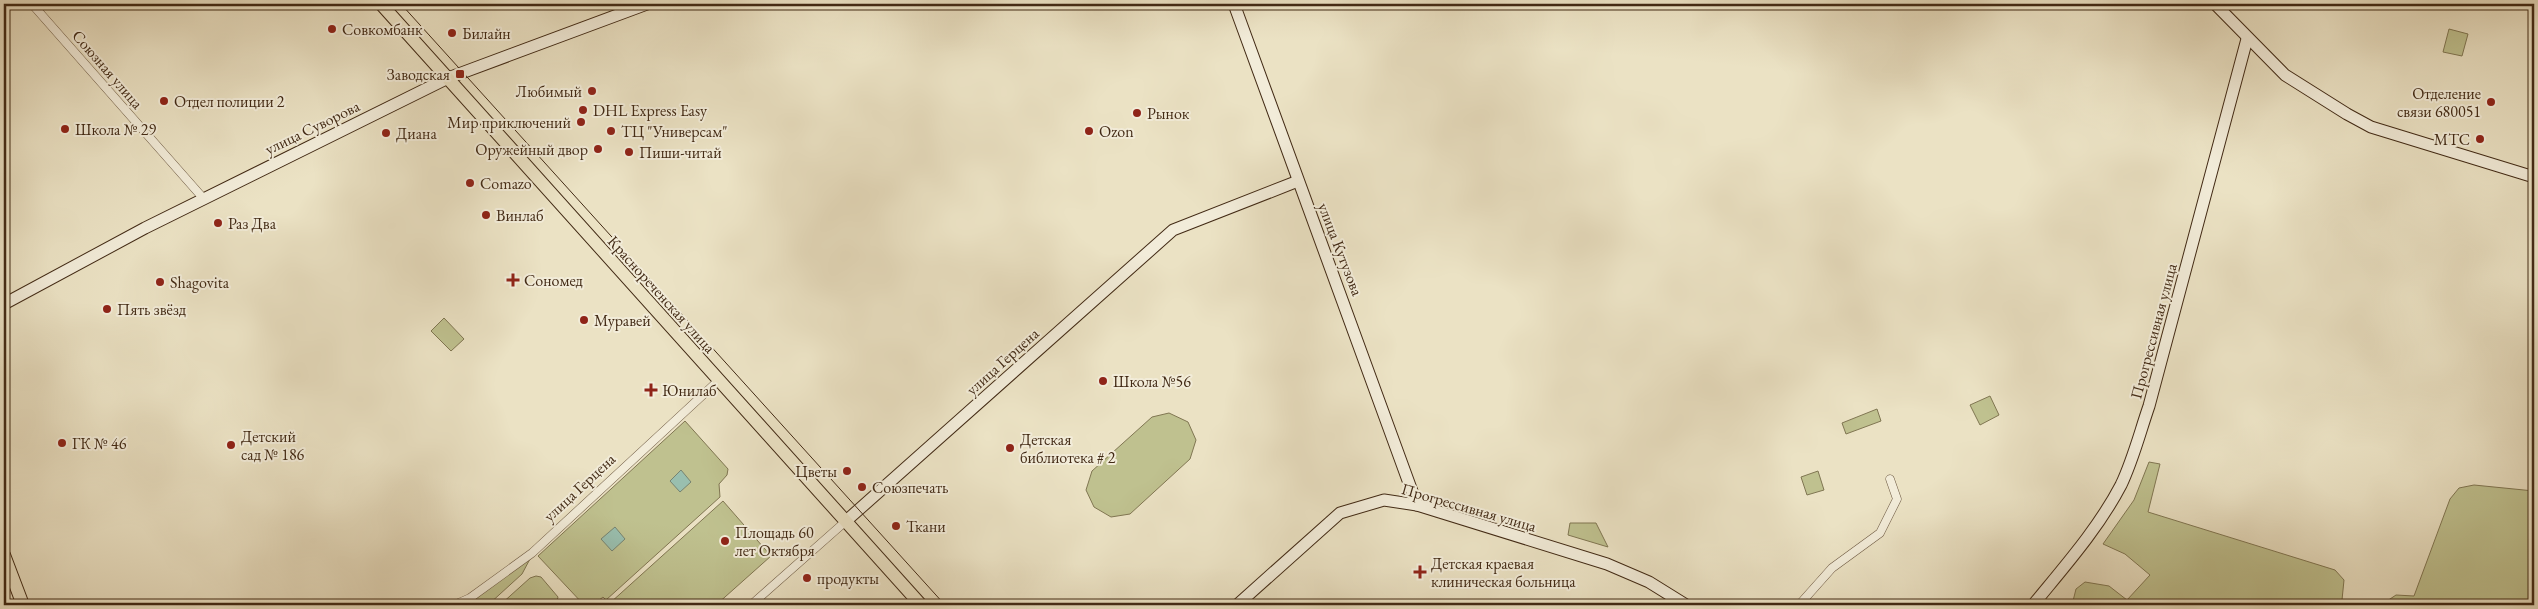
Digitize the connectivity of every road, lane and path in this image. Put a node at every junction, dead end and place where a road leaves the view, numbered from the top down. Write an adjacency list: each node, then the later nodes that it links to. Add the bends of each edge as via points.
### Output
1 (32, 4): 10 (street, Союзная улица)
2 (380, 4): 7 (main road, Краснореченская улица)
3 (647, 4): 7 (street, улица Суворова)
4 (1234, 4): 9 (street, улица Кутузова)
5 (2215, 4): 6 (street)
6 (2247, 39): 8 (street, via 2285,75 2362,122); 24 (street, Прогрессивная улица, via 2154,387 2133,454 2121,485 2088,536)
7 (448, 78): 10 (street, улица Суворова); 12 (main road, Краснореченская улица)
8 (2534, 177)
9 (1298, 181): 14 (street, улица Кутузова); 15 (street, улица Герцена, via 1173,230)
10 (203, 198): 11 (street, улица Суворова)
11 (4, 304)
12 (718, 382): 15 (main road, Краснореченская улица); 18 (street, улица Герцена, via 532,553 470,598)
13 (1890, 479): 23 (street, via 1897,499 1880,533 1832,568)
14 (1416, 505): 21 (street, Прогрессивная улица, via 1384,500 1340,513); 22 (street, Прогрессивная улица, via 1625,571)
15 (846, 521): 19 (street, улица Герцена); 20 (main road, Краснореченская улица)
16 (4, 556): 17 (main road)
17 (23, 605)
18 (454, 605)
19 (751, 605)
20 (921, 605)
21 (1237, 605)
22 (1686, 605)
23 (1799, 605)
24 (2033, 605)

